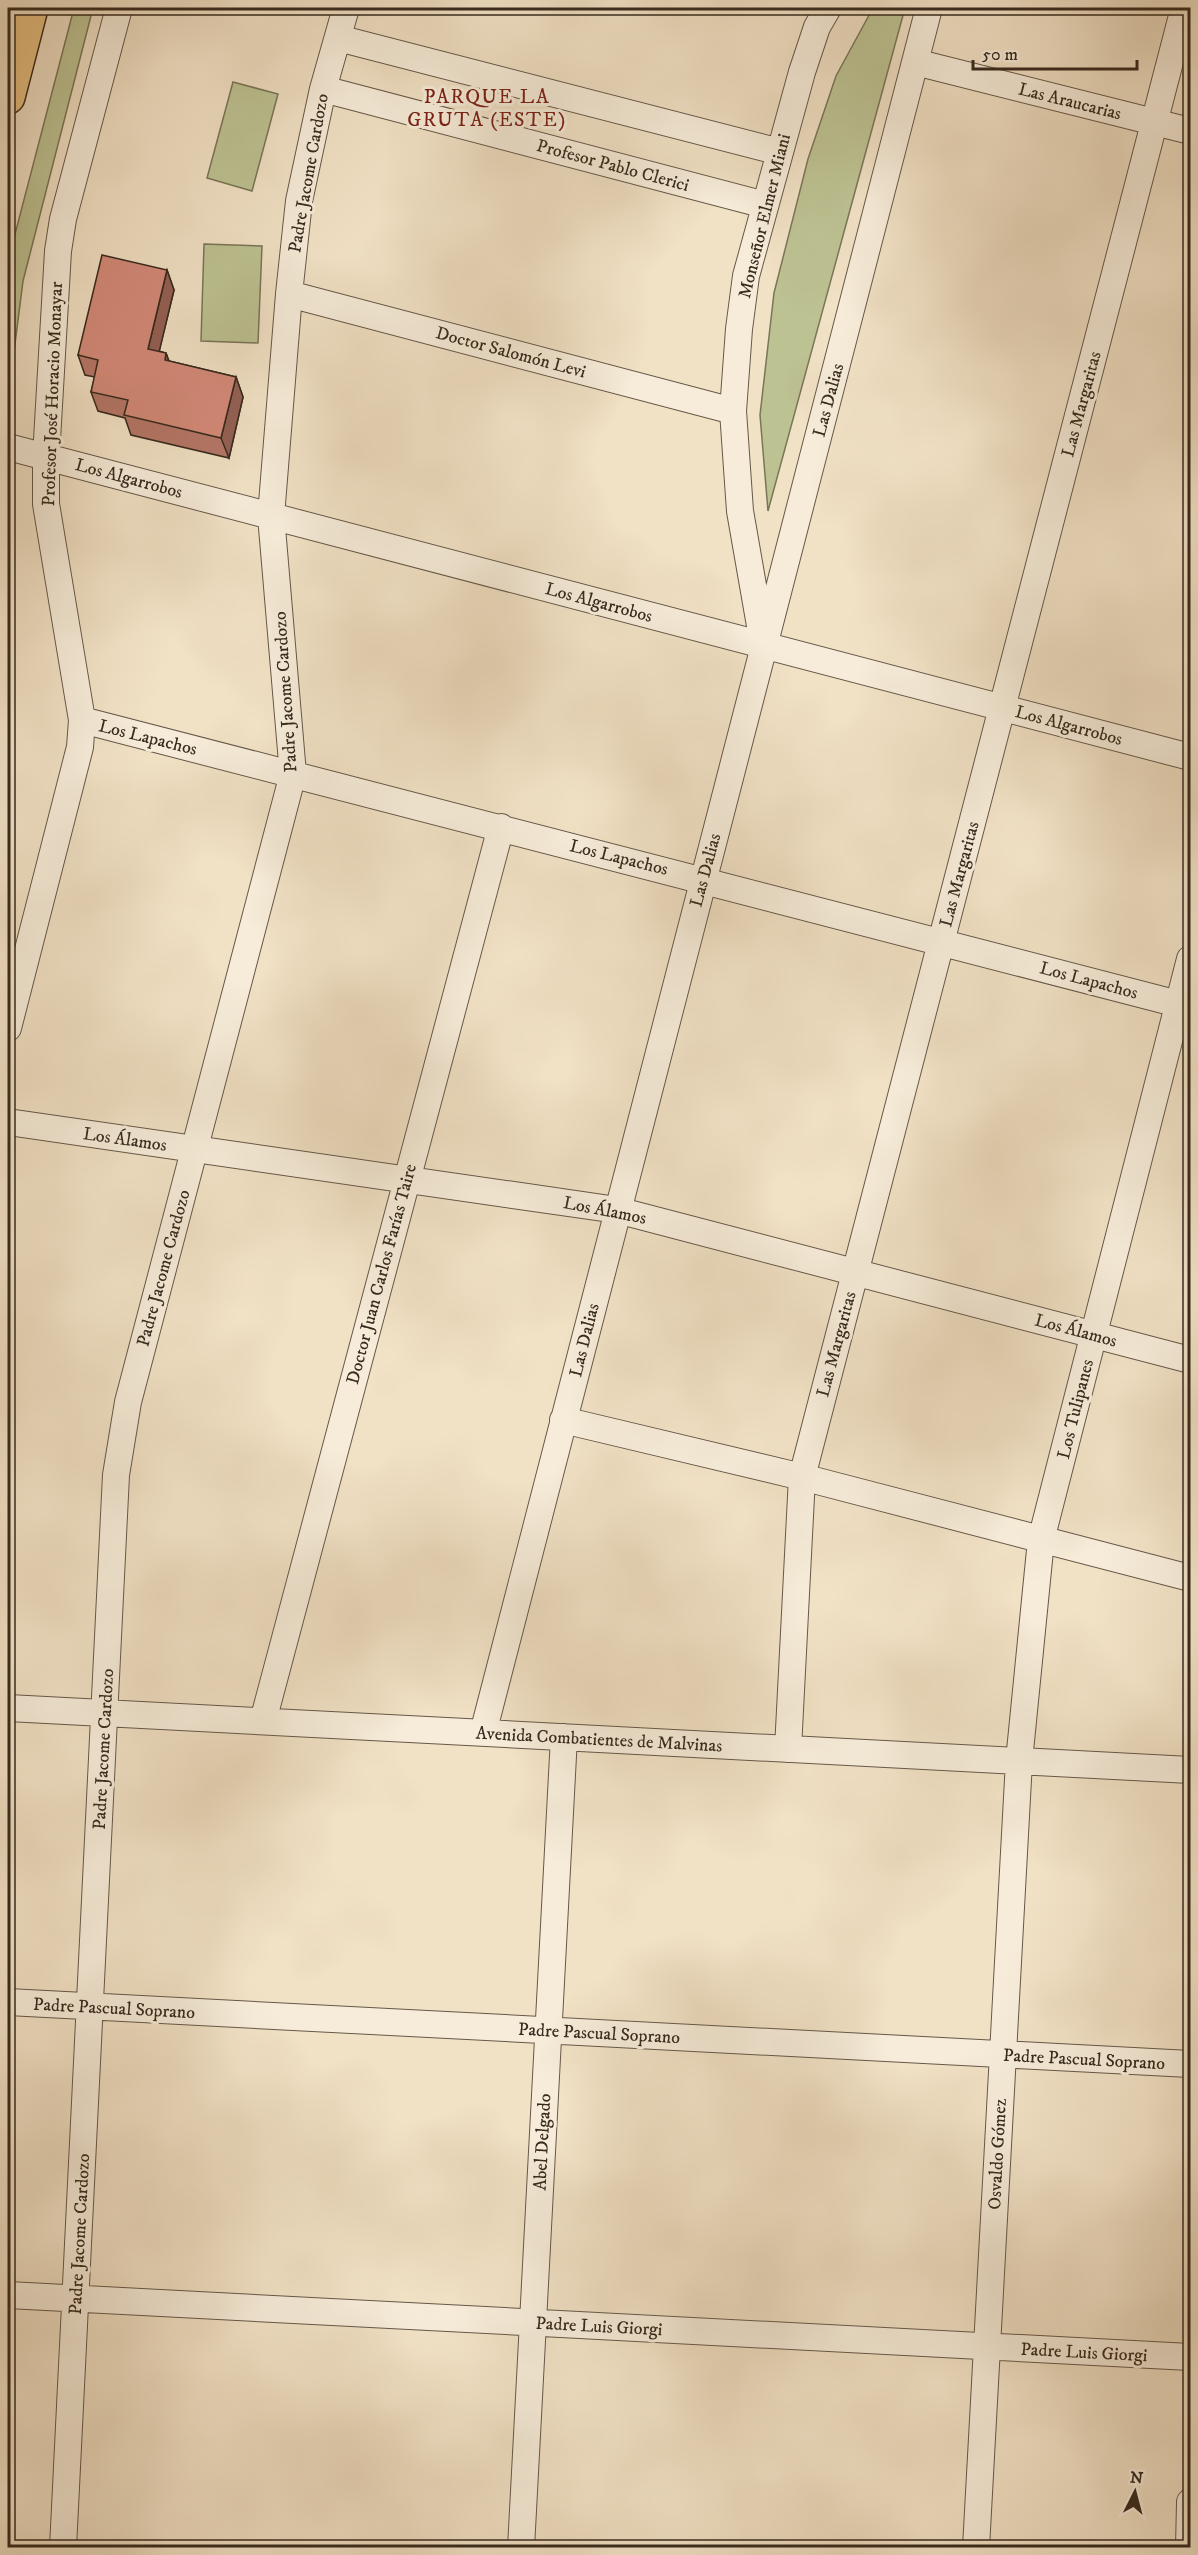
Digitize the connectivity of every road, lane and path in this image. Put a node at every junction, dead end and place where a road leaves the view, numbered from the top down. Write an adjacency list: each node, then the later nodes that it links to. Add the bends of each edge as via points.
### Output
1 (31, 8): 10 (main road)
2 (119, 8): 18 (street, Profesor José Horacio Monayar, via 63,219)
3 (346, 8): 7 (street, Padre Jacome Cardozo)
4 (828, 8): 13 (street, Monseñor Elmer Miani, via 817,27)
5 (930, 8): 8 (street, Las Dalias)
6 (1184, 8): 11 (street, Las Margaritas)
7 (338, 38): 9 (street, Padre Jacome Cardozo); 13 (street)
8 (915, 62): 11 (street, Las Araucarias); 20 (street, Las Dalias)
9 (323, 89): 14 (street, Profesor Pablo Clerici); 15 (street, Padre Jacome Cardozo, via 299,201)
10 (8, 97)
11 (1154, 122): 12 (street, Las Araucarias); 21 (street, Las Margaritas)
12 (1191, 131)
13 (780, 152): 14 (street, Monseñor Elmer Miani)
14 (765, 205): 16 (street, Monseñor Elmer Miani, via 746,276)
15 (289, 294): 16 (street, Doctor Salomón Levi); 19 (street, Padre Jacome Cardozo)
16 (733, 411): 20 (street, Monseñor Elmer Miani, via 740,512)
17 (8, 447): 18 (street, Los Algarrobos)
18 (46, 457): 19 (street, Los Algarrobos); 22 (street, Profesor José Horacio Monayar, via 46,504)
19 (271, 516): 20 (street, Los Algarrobos); 24 (street, Padre Jacome Cardozo)
20 (764, 645): 21 (street, Los Algarrobos); 26 (street, Las Dalias)
21 (1002, 707): 23 (street, Los Algarrobos); 27 (street, Las Margaritas)
22 (82, 720): 24 (street, Los Lapachos); 30 (street, Profesor José Horacio Monayar, via 80,747)
23 (1191, 757)
24 (293, 774): 25 (street, Los Lapachos); 32 (street, Padre Jacome Cardozo)
25 (501, 827): 26 (street, Los Lapachos); 33 (street, Doctor Juan Carlos Farías Taire)
26 (703, 879): 27 (street, Los Lapachos); 34 (street, Las Dalias)
27 (941, 941): 29 (street, Los Lapachos); 35 (street, Las Margaritas)
28 (1191, 959): 29 (street, Los Tulipanes)
29 (1185, 1005): 36 (street, Los Tulipanes)
30 (8, 1028)
31 (8, 1122): 32 (street, Los Álamos)
32 (195, 1149): 33 (street, Los Álamos); 43 (street, Padre Jacome Cardozo, via 128,1402 116,1475)
33 (406, 1179): 34 (street, Los Álamos); 44 (street, Doctor Juan Carlos Farías Taire)
34 (617, 1210): 35 (street, Los Álamos); 38 (street, Las Dalias)
35 (855, 1272): 36 (street, Los Álamos); 39 (street, Las Margaritas)
36 (1094, 1334): 37 (street, Los Álamos); 40 (street, Los Tulipanes)
37 (1191, 1360)
38 (563, 1420): 39 (street); 45 (street, Las Dalias)
39 (802, 1477): 40 (street); 47 (street, Las Margaritas)
40 (1041, 1540): 41 (street); 48 (street, Los Tulipanes)
41 (1191, 1578)
42 (8, 1708): 43 (street, Avenida Combatientes de Malvinas)
43 (105, 1713): 44 (street, Avenida Combatientes de Malvinas); 51 (street, Padre Jacome Cardozo)
44 (263, 1721): 45 (street, Avenida Combatientes de Malvinas)
45 (483, 1733): 46 (street, Avenida Combatientes de Malvinas)
46 (564, 1737): 47 (street, Avenida Combatientes de Malvinas); 52 (street, Abel Delgado)
47 (788, 1749): 48 (street, Avenida Combatientes de Malvinas)
48 (1019, 1761): 49 (street, Avenida Combatientes de Malvinas); 53 (street, Osvaldo Gómez)
49 (1191, 1770)
50 (8, 2002): 51 (street, Padre Pascual Soprano)
51 (91, 2006): 52 (street, Padre Pascual Soprano); 56 (street, Padre Jacome Cardozo)
52 (548, 2031): 53 (street, Padre Pascual Soprano); 57 (street, Abel Delgado)
53 (1003, 2054): 54 (street, Padre Pascual Soprano); 58 (street, Osvaldo Gómez)
54 (1191, 2064)
55 (8, 2295): 56 (street, Padre Luis Giorgi)
56 (76, 2298): 57 (street, Padre Luis Giorgi); 61 (street, Padre Jacome Cardozo)
57 (533, 2322): 58 (street, Padre Luis Giorgi); 62 (street, Abel Delgado)
58 (987, 2347): 59 (street, Padre Luis Giorgi); 63 (street, Osvaldo Gómez)
59 (1191, 2357)
60 (1191, 2502): 64 (street)
61 (63, 2547)
62 (521, 2547)
63 (976, 2547)
64 (1189, 2547)

